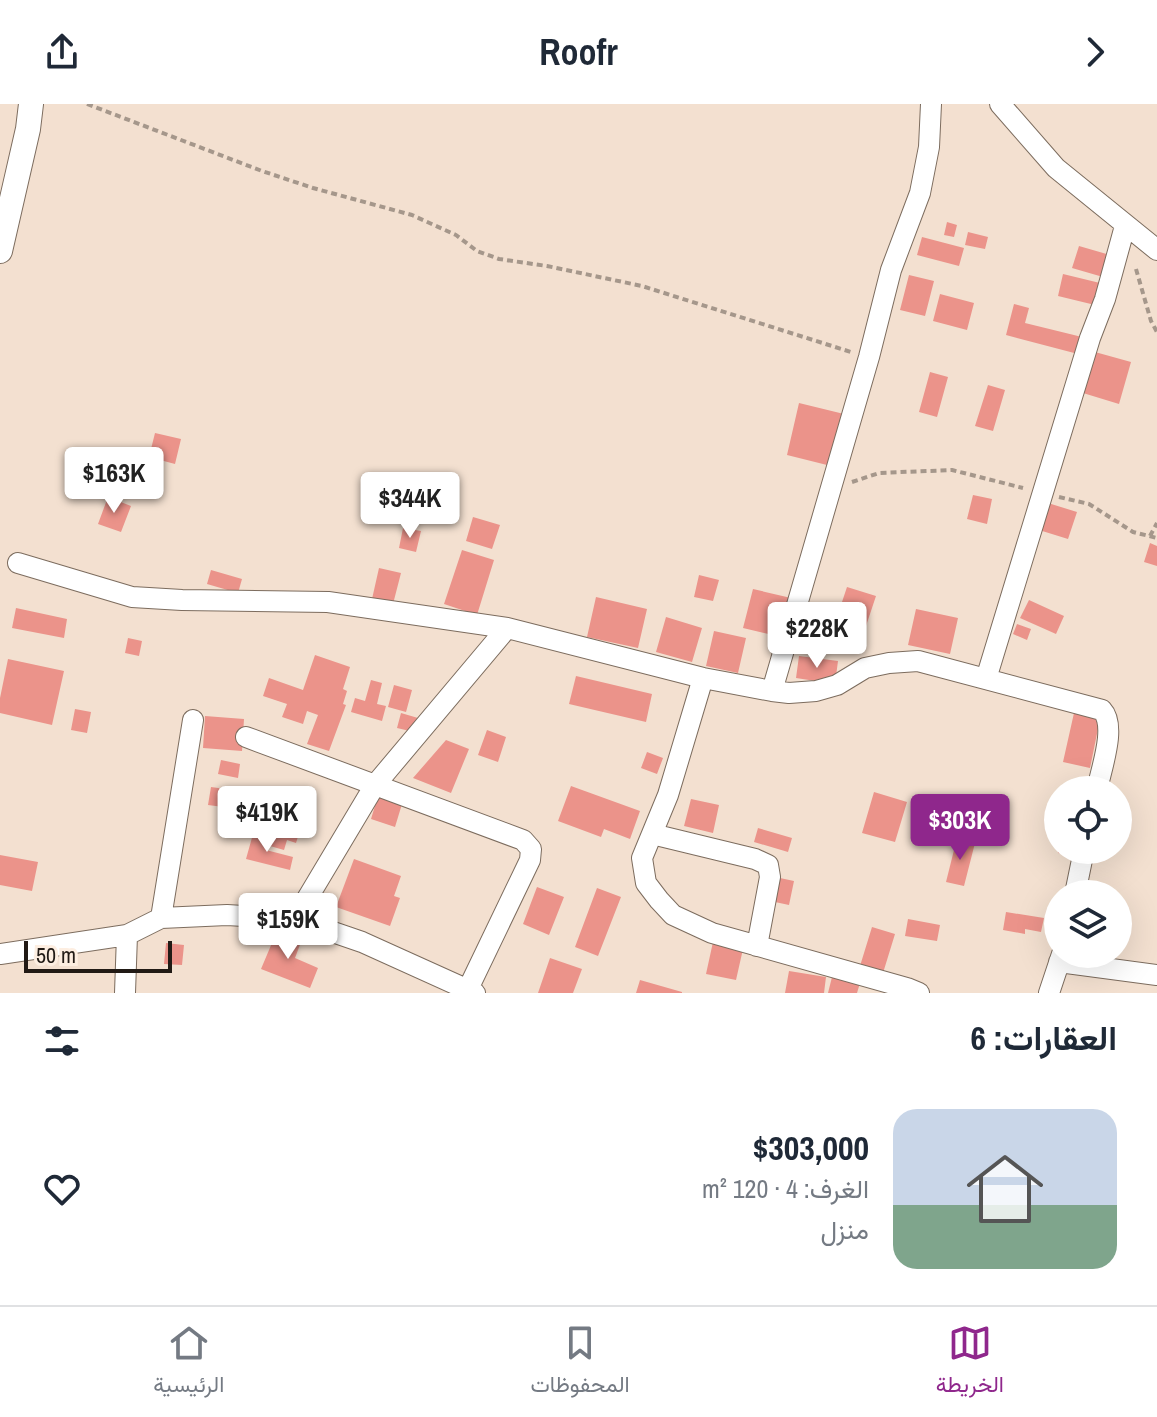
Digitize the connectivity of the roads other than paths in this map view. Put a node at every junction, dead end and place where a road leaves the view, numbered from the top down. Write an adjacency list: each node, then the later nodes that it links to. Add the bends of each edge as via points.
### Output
1 (31, 104): 6 (street)
2 (931, 104): 11 (street, via 920,193 891,270)
3 (1000, 104): 4 (street, via 1056,168)
4 (1125, 226): 5 (street); 10 (street)
5 (1150, 245)
6 (0, 251)
7 (18, 563): 8 (street, via 132,597 328,602)
8 (507, 628): 9 (street); 15 (street)
9 (703, 678): 11 (street); 16 (street)
10 (986, 679): 11 (street, via 918,661 865,668 816,691); 14 (street, via 1102,710 1109,733)
11 (772, 691)
12 (193, 720): 17 (street)
13 (246, 737): 15 (street)
14 (1100, 776)
15 (375, 785): 18 (street); 25 (street, via 523,840 531,849)
16 (652, 834): 20 (street, via 642,858 646,883 673,915); 20 (street, via 768,865)
17 (161, 918): 18 (street); 19 (street)
18 (295, 919): 25 (street)
19 (127, 935): 21 (street); 26 (street)
20 (757, 946): 27 (street)
21 (0, 954)
22 (1057, 968): 28 (street)
23 (1117, 968): 24 (street)
24 (1157, 975)
25 (472, 991)
26 (125, 993)
27 (919, 993)
28 (1049, 993)

